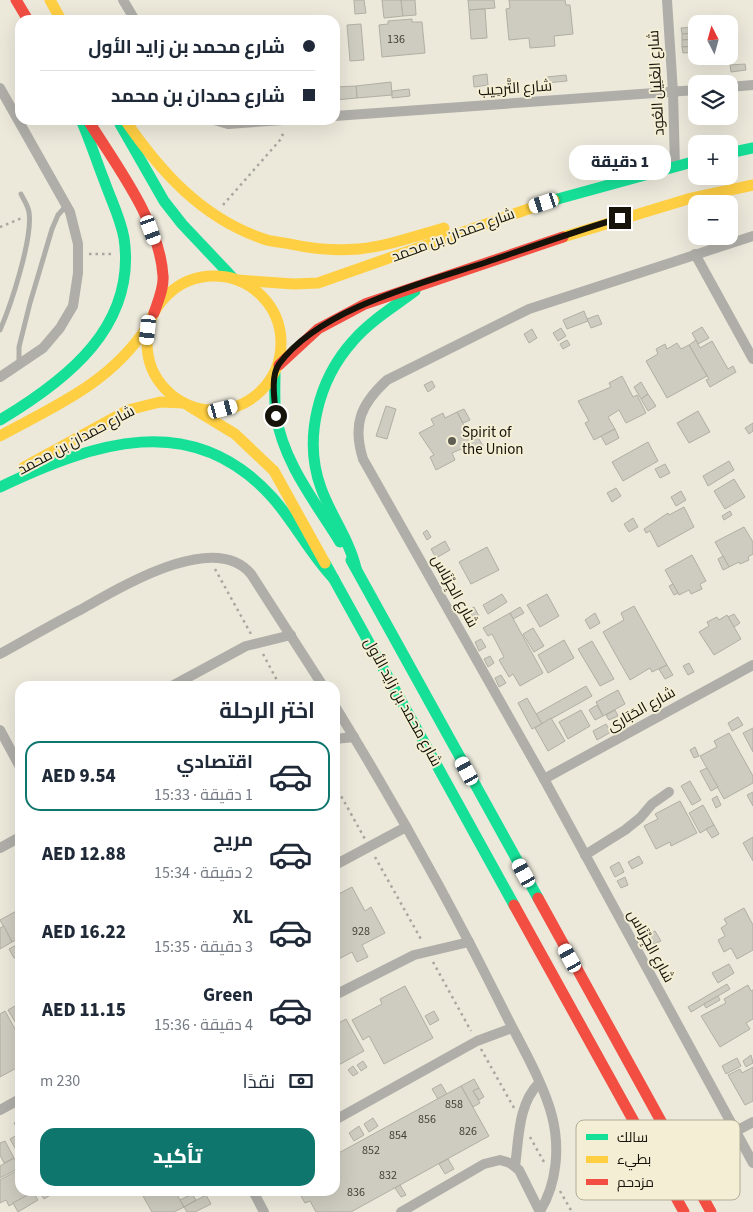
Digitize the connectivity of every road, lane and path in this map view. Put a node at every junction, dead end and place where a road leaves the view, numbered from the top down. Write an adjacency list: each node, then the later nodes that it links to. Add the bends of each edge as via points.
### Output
1 (16, 0): 5 (main road)
2 (50, 0): 6 (main road)
3 (122, 0): 7 (street)
4 (667, 0): 12 (street, شارع الغَلِيل العُود)
5 (25, 15)
6 (58, 15)
7 (131, 15)
8 (753, 85): 9 (street)
9 (738, 86)
10 (0, 88): 13 (street)
11 (688, 91): 12 (street, شارع التَّرحِيب)
12 (674, 92): 14 (street, شارع التَّرحِيب); 24 (street, شارع الغَلِيل العُود)
13 (15, 115)
14 (340, 116)
15 (21, 125): 27 (street)
16 (83, 125): 34 (main road, via 116,210)
17 (91, 125): 38 (main road, via 151,230 159,253 162,283)
18 (121, 125): 36 (main road, via 164,200 182,224)
19 (128, 125): 30 (main road, via 156,165 188,197)
20 (284, 125): 30 (path, via 281,140)
21 (753, 148): 22 (main road)
22 (738, 151)
23 (688, 163): 24 (main road, شارع حمدان بن محمد)
24 (675, 166): 28 (main road, شارع حمدان بن محمد, via 596,186)
25 (753, 185): 37 (main road, via 604,223)
26 (21, 194): 29 (lane)
27 (66, 206): 33 (street, via 75,226); 41 (lane, via 52,229 38,275 19,347)
28 (510, 214): 30 (main road, via 460,223 387,244 332,250 261,238); 36 (main road, شارع حمدان بن محمد, via 318,283)
29 (29, 216): 31 (path); 39 (lane, via 20,270)
30 (214, 216)
31 (0, 227)
32 (753, 236): 35 (street, شارع الجِرْنَاس)
33 (78, 254): 34 (path); 41 (street, via 73,306 53,338)
34 (125, 254): 45 (main road, via 115,312 102,336 64,378)
35 (695, 254): 40 (street); 64 (street, شارع الجِرْنَاس, via 529,309 496,324 386,380 373,393 360,418 359,445 363,459)
36 (235, 279): 38 (main road, via 212,276 191,280 173,290); 42 (main road, via 258,292 274,310 281,333)
37 (426, 282): 42 (main road, via 334,318 310,335); 50 (main road, via 366,329 343,352 329,375 317,411 316,471 350,542)
38 (152, 316): 44 (main road, via 147,343 151,367 164,388); 46 (main road, via 126,357 103,378)
39 (0, 330)
40 (753, 359)
41 (19, 366): 43 (street)
42 (277, 369): 44 (main road, via 255,396 240,405 206,410); 50 (main road, شارع محمد بن زايد الأول, via 276,416 280,432 295,465)
43 (0, 377)
44 (186, 404): 47 (main road, شارع حمدان بن محمد, via 160,402 128,410); 51 (main road, شارع محمد بن زايد الأول, via 240,436 274,471)
45 (0, 420)
46 (0, 436)
47 (0, 480)
48 (0, 487): 51 (main road, via 117,442 149,440 187,444 222,458 257,482 280,508 315,560)
49 (209, 559): 52 (street, via 228,560 247,569); 53 (path); 54 (street, via 184,562 148,573)
50 (356, 568): 83 (main road, شارع محمد بن زايد الأول)
51 (334, 579): 82 (main road, شارع محمد بن زايد الأول)
52 (291, 635): 53 (street); 58 (street)
53 (256, 642): 56 (street); 57 (path)
54 (0, 654)
55 (753, 665): 64 (street, شارع الحَبَارى)
56 (181, 681)
57 (277, 681)
58 (320, 681)
59 (340, 714): 61 (street)
60 (0, 730): 63 (street)
61 (354, 737): 62 (street); 67 (street)
62 (340, 738)
63 (15, 758)
64 (544, 779): 71 (street, شارع الجِرْنَاس)
65 (669, 792): 71 (street, via 625,830)
66 (340, 795): 69 (path)
67 (406, 827): 69 (street); 73 (street)
68 (15, 839): 70 (street)
69 (369, 847): 72 (street); 74 (path)
70 (0, 848)
71 (585, 855): 84 (street, شارع الجِرْنَاس)
72 (340, 862)
73 (469, 942): 74 (street); 76 (street)
74 (427, 950): 75 (street); 77 (path)
75 (340, 992)
76 (512, 1028): 77 (street); 78 (street)
77 (477, 1041): 81 (street); 85 (path)
78 (538, 1083): 85 (street, via 526,1100); 91 (street, via 549,1105 554,1129)
79 (15, 1102): 80 (street)
80 (0, 1110)
81 (340, 1117)
82 (634, 1120)
83 (659, 1120)
84 (729, 1120)
85 (522, 1122): 90 (street); 91 (path)
86 (753, 1122): 87 (street)
87 (740, 1130)
88 (740, 1139): 89 (street, شارع الجِرْنَاس)
89 (753, 1163)
90 (515, 1166): 96 (street, via 500,1160 489,1161); 97 (street)
91 (553, 1178): 97 (street); 98 (path)
92 (256, 1196): 95 (street)
93 (678, 1200): 99 (main road, شارع محمد بن زايد الأول)
94 (704, 1200): 100 (main road, شارع محمد بن زايد الأول)
95 (264, 1212)
96 (401, 1212)
97 (540, 1212)
98 (572, 1212)
99 (684, 1212)
100 (711, 1212)

